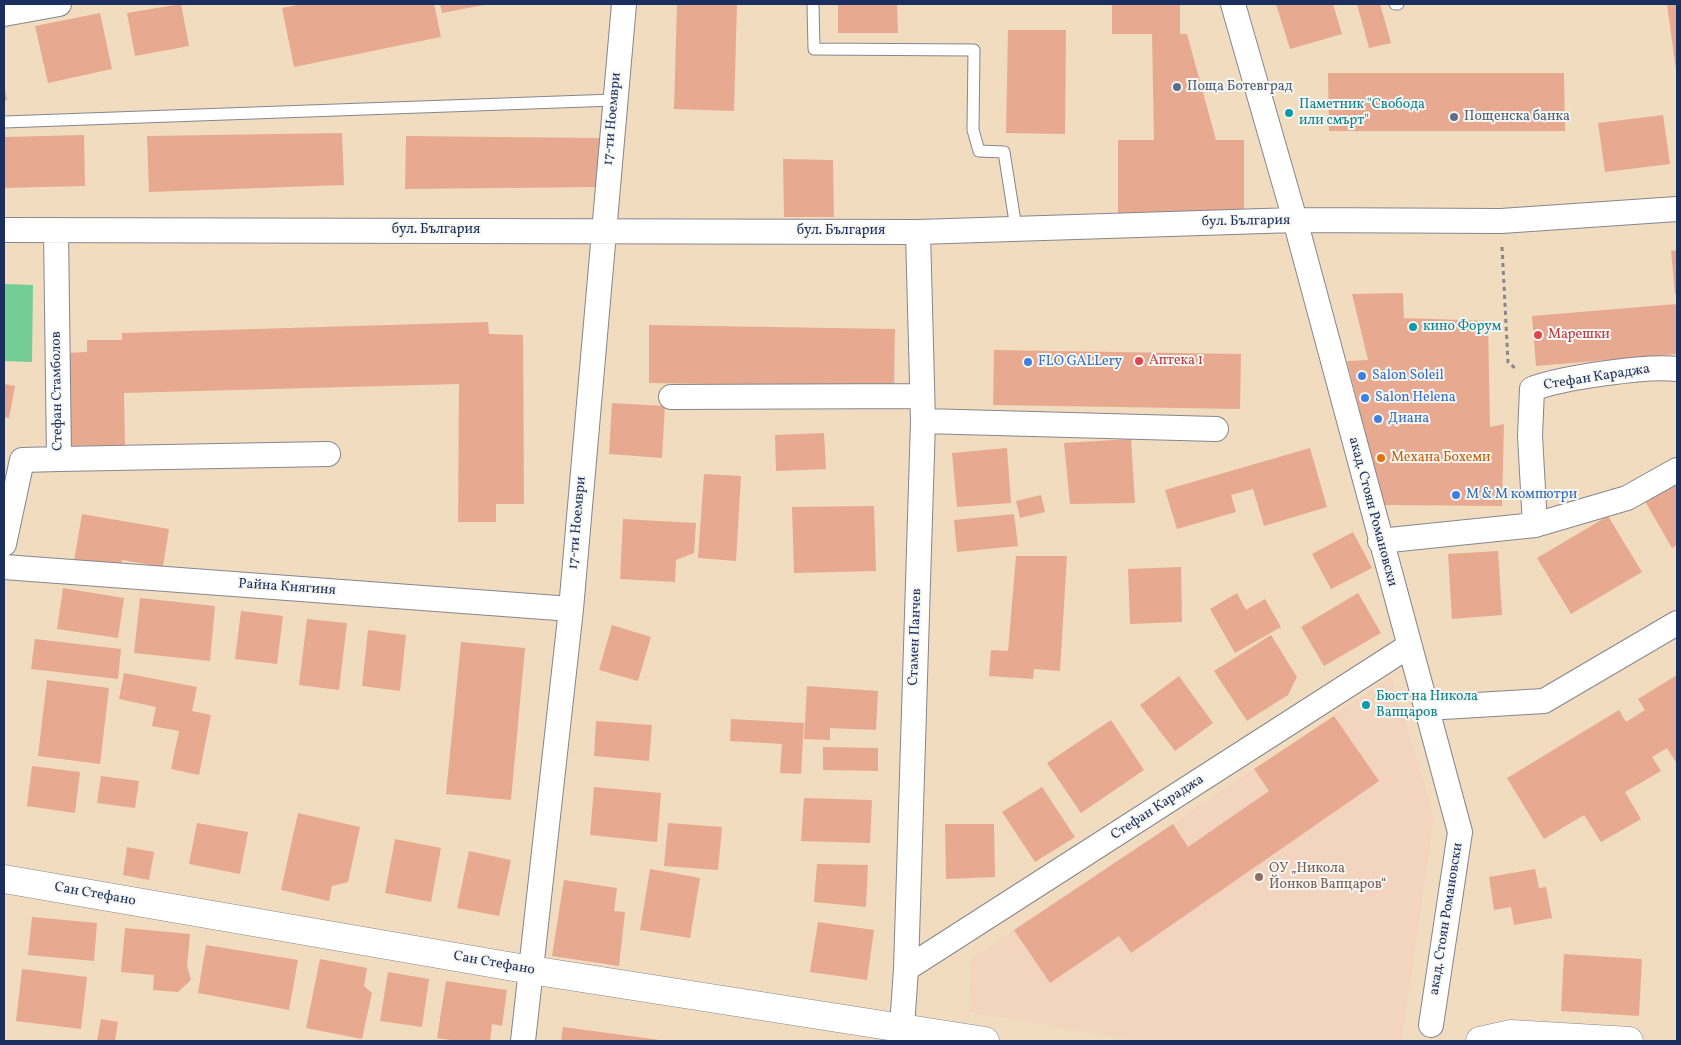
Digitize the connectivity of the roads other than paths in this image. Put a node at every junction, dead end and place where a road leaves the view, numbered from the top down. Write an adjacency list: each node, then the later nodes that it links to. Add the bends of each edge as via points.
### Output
1 (59, 4): 5 (street)
2 (624, 4): 6 (street, 17-ти Ноември)
3 (813, 4): 10 (lane, via 814,48 974,50 973,130 980,151 1004,152)
4 (1233, 4): 9 (street, акад. Стоян Романовски)
5 (10, 10)
6 (614, 100): 7 (lane); 13 (street, 17-ти Ноември)
7 (4, 122)
8 (1677, 209): 9 (street, бул. България, via 1501,221)
9 (1295, 220): 10 (street, бул. България); 24 (street, акад. Стоян Романовски)
10 (1016, 228): 14 (street, бул. България)
11 (4, 230): 12 (street, бул. България)
12 (56, 230): 13 (street, бул. България); 21 (street, Стефан Стамболов)
13 (604, 230): 14 (street, бул. България); 27 (street, 17-ти Ноември)
14 (918, 232): 16 (street, Стамен Панчев)
15 (1677, 369): 23 (street, Стефан Караджа, via 1618,372 1532,389 1530,436)
16 (921, 396): 17 (street); 18 (street, Стамен Панчев)
17 (671, 397)
18 (923, 421): 19 (street); 32 (street, Стамен Панчев)
19 (1216, 429)
20 (328, 454): 21 (street)
21 (59, 459): 25 (street, Стефан Стамболов, via 22,460)
22 (1677, 470): 23 (street, via 1627,498)
23 (1535, 525): 24 (street)
24 (1380, 541): 29 (street, акад. Стоян Романовски)
25 (4, 544)
26 (4, 567): 27 (street, Райна Княгиня)
27 (571, 609): 33 (street, 17-ти Ноември)
28 (1677, 623): 30 (street, via 1544,700)
29 (1409, 646): 30 (street, акад. Стоян Романовски); 32 (street, Стефан Караджа)
30 (1426, 708): 34 (street, акад. Стоян Романовски, via 1460,832)
31 (4, 879): 33 (street, Сан Стефано)
32 (906, 969): 35 (street, Стамен Панчев)
33 (531, 970): 35 (street, Сан Стефано); 36 (street, 17-ти Ноември)
34 (1431, 1025)
35 (902, 1034): 37 (street, Сан Стефано)
36 (523, 1041)
37 (985, 1041)
38 (1480, 1041): 39 (street, via 1511,1034)
39 (1629, 1041)

